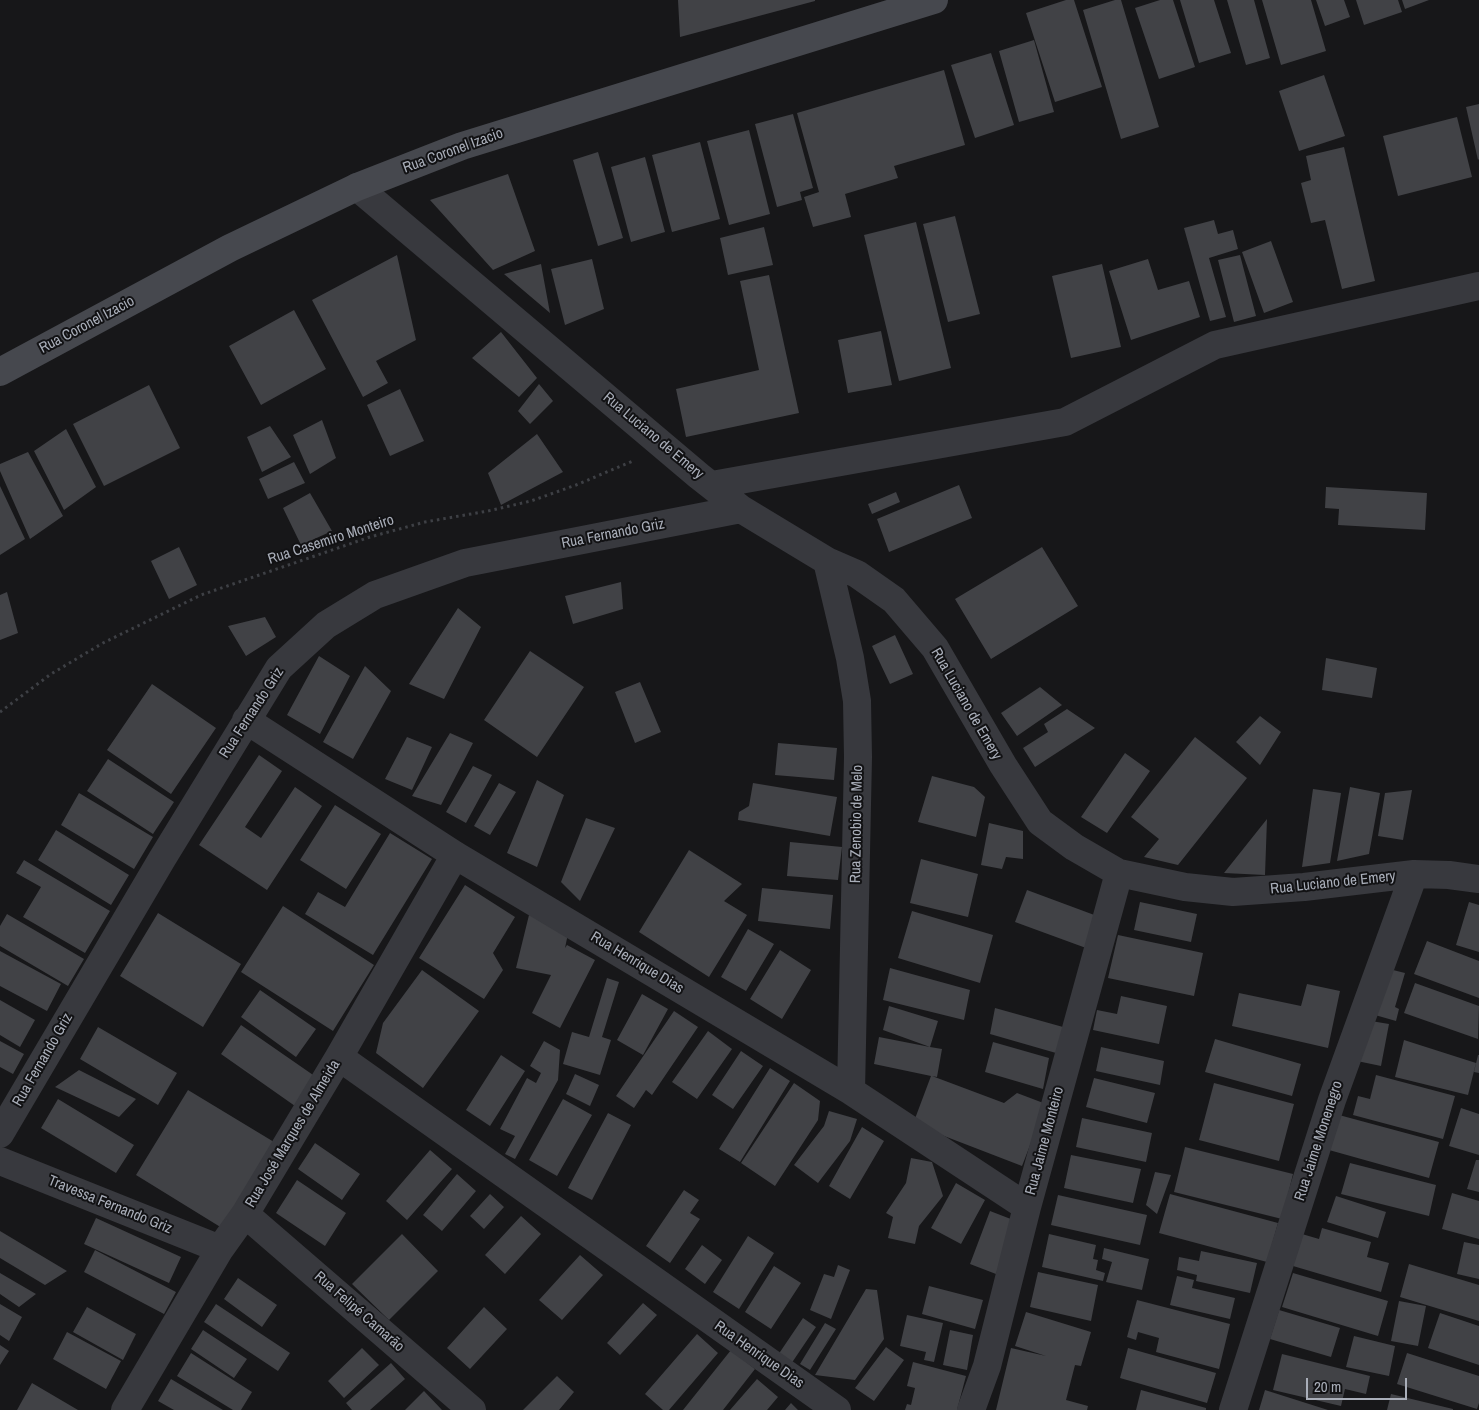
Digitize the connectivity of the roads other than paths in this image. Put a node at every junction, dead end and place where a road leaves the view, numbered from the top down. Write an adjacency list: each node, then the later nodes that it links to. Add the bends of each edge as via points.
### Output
1 (934, 0): 2 (street, Rua Coronel Izacio, via 462,146)
2 (357, 187): 4 (street, Rua Coronel Izacio, via 230,248); 5 (street, Rua Luciano de Emery)
3 (1479, 286): 5 (street, via 1215,345 1064,422)
4 (0, 372)
5 (712, 485): 6 (street, Rua Luciano de Emery)
6 (741, 509): 7 (street, Rua Luciano de Emery); 8 (street, Rua Fernando Griz, via 465,564 375,595 326,625 278,668)
7 (827, 561): 10 (street, Rua Luciano de Emery, via 857,574 894,600 935,648 1040,822 1074,847); 14 (street, Rua Zenobio de Melo, via 857,701)
8 (246, 720): 9 (street, Rua Henrique Dias); 15 (street, Rua Fernando Griz)
9 (455, 855): 13 (street, Rua José Marques de Almeida); 14 (street, Rua Henrique Dias)
10 (1119, 873): 11 (street, Rua Luciano de Emery, via 1185,887 1233,892); 17 (street, Rua Jaime Monteiro)
11 (1414, 874): 12 (street, Rua Luciano de Emery); 24 (street, Rua Jaime Monenegro, via 1332,1100)
12 (1479, 879)
13 (339, 1057): 18 (street, Rua José Marques de Almeida); 22 (street, Rua Henrique Dias)
14 (851, 1090): 17 (street, Rua Henrique Dias)
15 (0, 1134)
16 (0, 1161): 19 (street, Travessa Fernando Griz)
17 (1027, 1207): 23 (street, Rua Jaime Monteiro, via 986,1366)
18 (245, 1214): 19 (street, Rua José Marques de Almeida); 21 (street, Rua Felipé Camarão)
19 (220, 1249): 20 (street, Rua José Marques de Almeida)
20 (125, 1410)
21 (472, 1410)
22 (838, 1410)
23 (971, 1410)
24 (1233, 1410)

